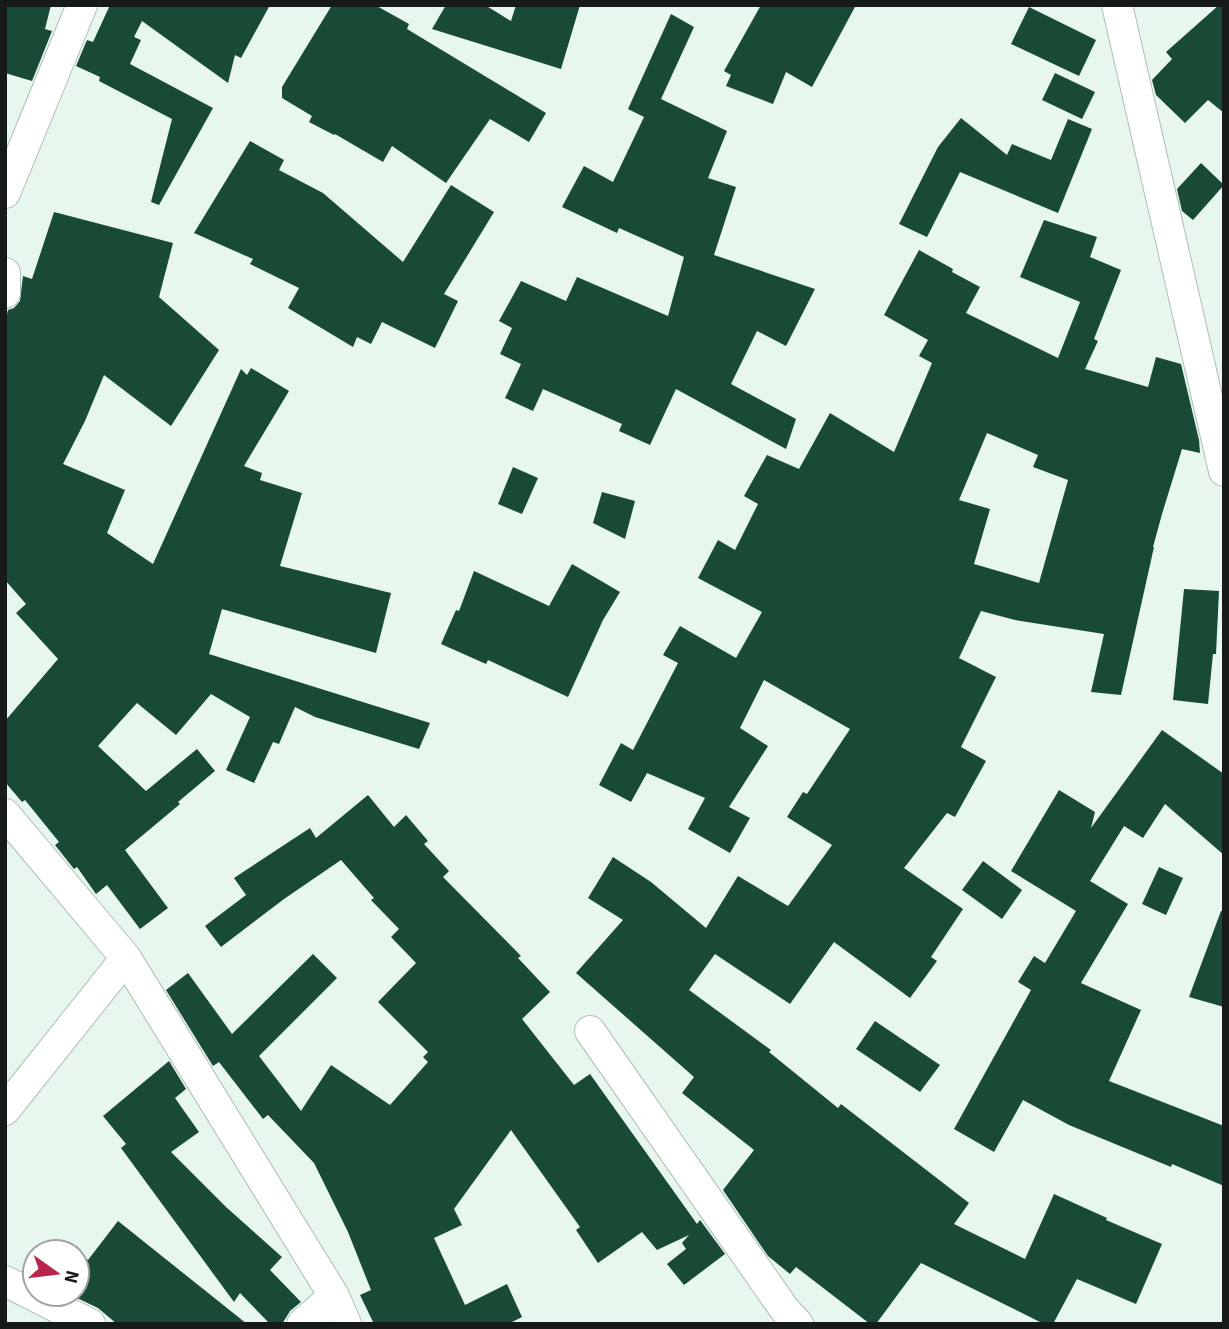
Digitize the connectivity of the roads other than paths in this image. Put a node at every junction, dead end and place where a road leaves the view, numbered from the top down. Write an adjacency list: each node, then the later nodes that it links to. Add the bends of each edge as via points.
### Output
1 (82, 5): 3 (street)
2 (1117, 5): 6 (street)
3 (5, 193)
4 (5, 273): 5 (street)
5 (5, 293)
6 (1224, 471)
7 (5, 814): 8 (street)
8 (126, 958): 10 (street); 12 (street)
9 (590, 1031): 16 (street)
10 (5, 1110)
11 (5, 1281): 13 (street)
12 (334, 1296): 14 (street); 15 (street)
13 (90, 1324)
14 (302, 1324)
15 (346, 1324)
16 (797, 1324)

